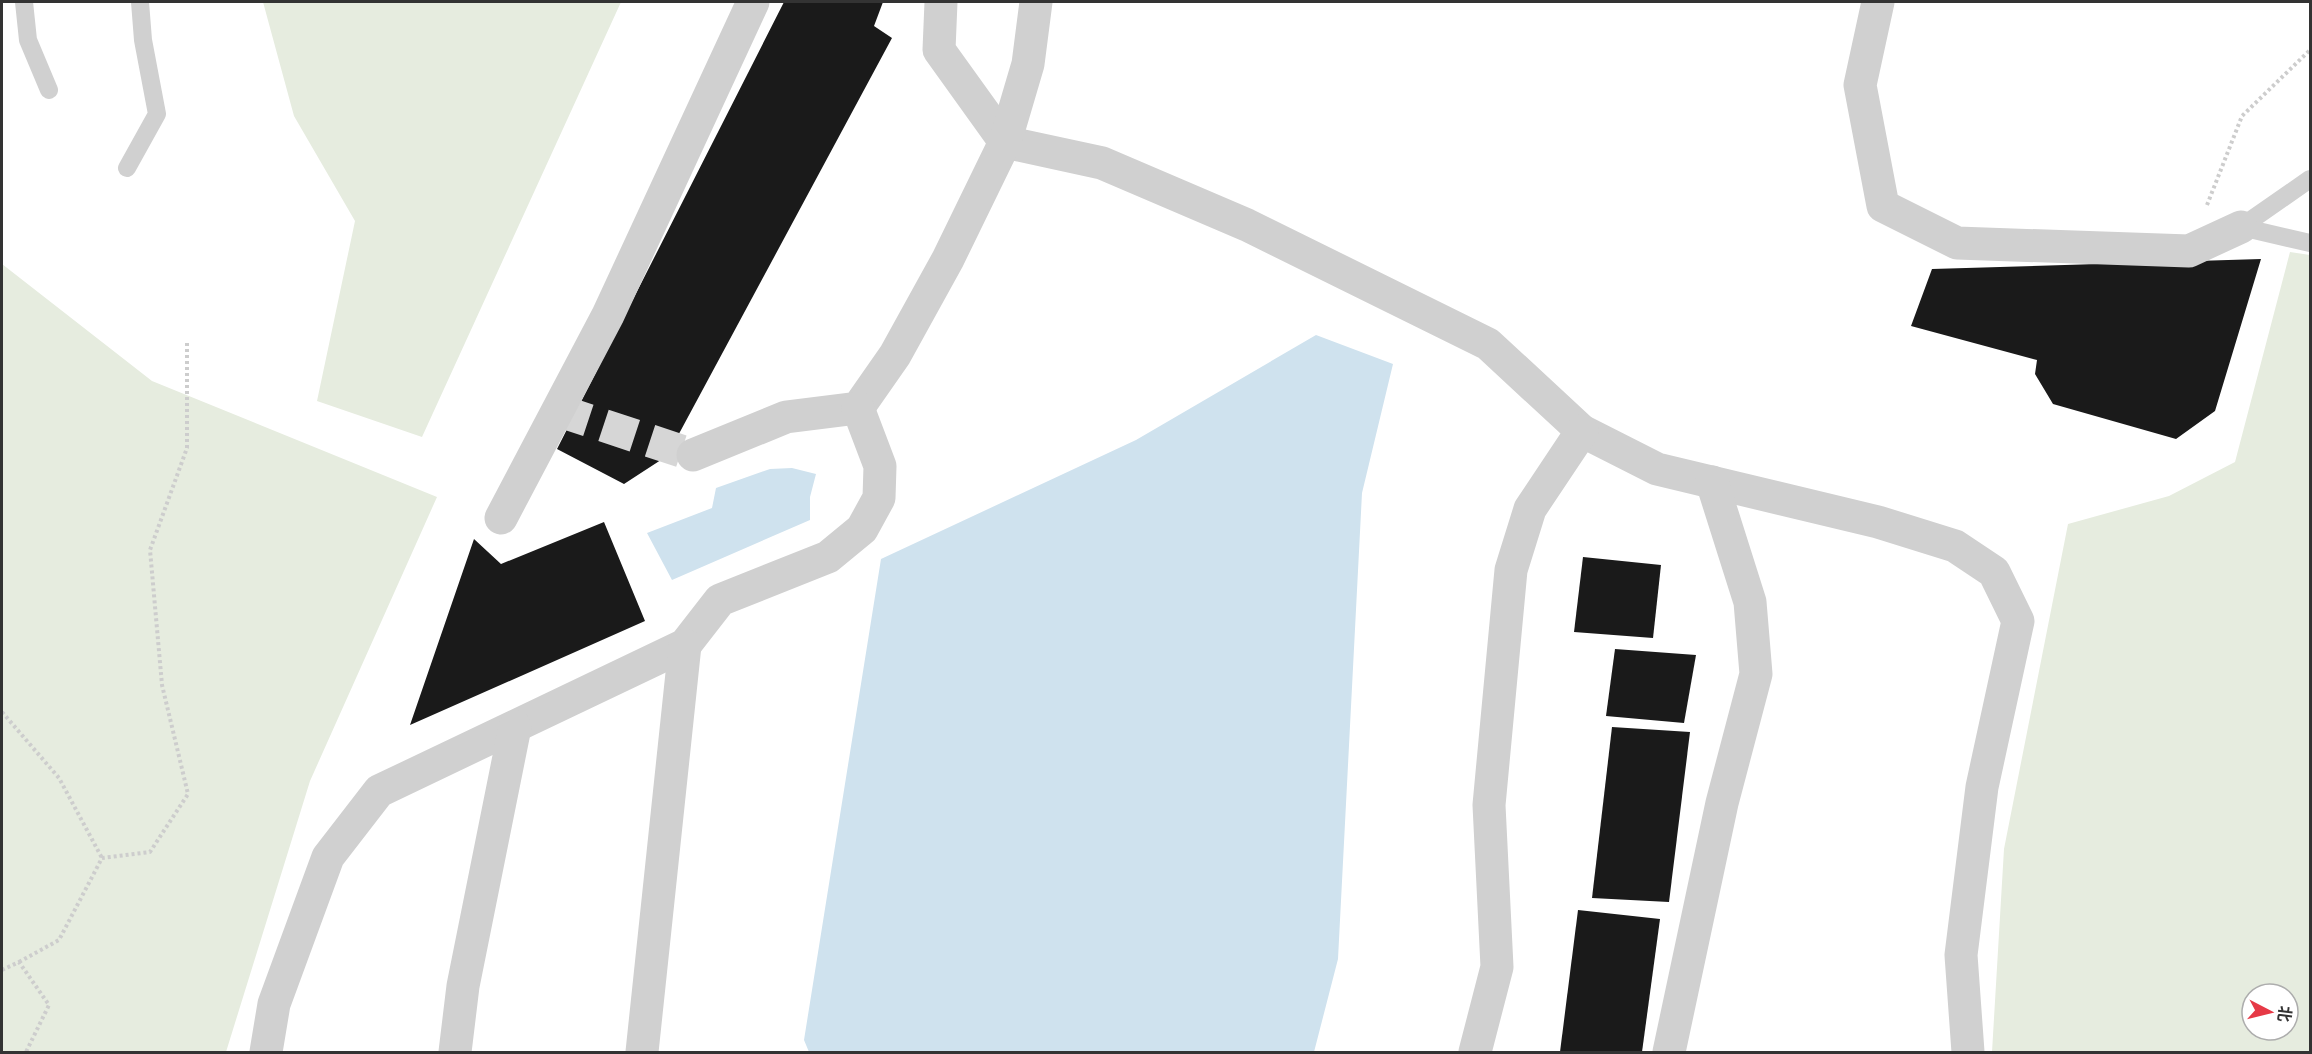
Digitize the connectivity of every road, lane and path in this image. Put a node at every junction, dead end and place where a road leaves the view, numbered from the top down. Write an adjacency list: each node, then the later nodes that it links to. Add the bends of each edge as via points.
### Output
1 (24, 2): 8 (lane, via 28,40)
2 (140, 2): 10 (lane, via 157,114)
3 (753, 2): 20 (street, via 608,315)
4 (941, 2): 9 (street, via 939,51)
5 (1036, 2): 9 (street, via 1028,64)
6 (1878, 2): 14 (street, via 1860,85 1883,206 1958,243)
7 (2310, 50): 14 (path, via 2242,116)
8 (49, 90)
9 (1005, 142): 16 (street, via 943,269 895,355); 17 (street, via 1102,163 1247,225 1488,344)
10 (127, 168)
11 (2310, 179): 12 (lane)
12 (2241, 226): 13 (lane); 14 (street)
13 (2310, 243)
14 (2189, 251)
15 (187, 343): 24 (path, via 187,448 150,550 162,685 188,794 150,852)
16 (858, 408): 18 (street, via 786,417); 21 (street, via 880,466 879,498 862,529 828,557 720,600)
17 (1582, 432): 19 (street, via 1657,469); 31 (street, via 1530,509 1511,570 1489,805 1497,967)
18 (693, 456)
19 (1712, 482): 32 (street, via 1750,602 1756,674 1722,803); 33 (street, via 1878,522 1955,546 1994,572 2018,621 1982,787 1961,955)
20 (501, 518)
21 (685, 645): 23 (street); 30 (street)
22 (2, 712): 24 (path, via 59,778)
23 (515, 727): 28 (street, via 379,791 328,857 274,1004); 29 (street, via 463,987)
24 (102, 858): 25 (path, via 59,940)
25 (19, 962): 26 (path); 27 (path, via 49,1005)
26 (2, 970)
27 (26, 1053)
28 (266, 1053)
29 (454, 1053)
30 (642, 1053)
31 (1475, 1053)
32 (1669, 1053)
33 (1968, 1053)

